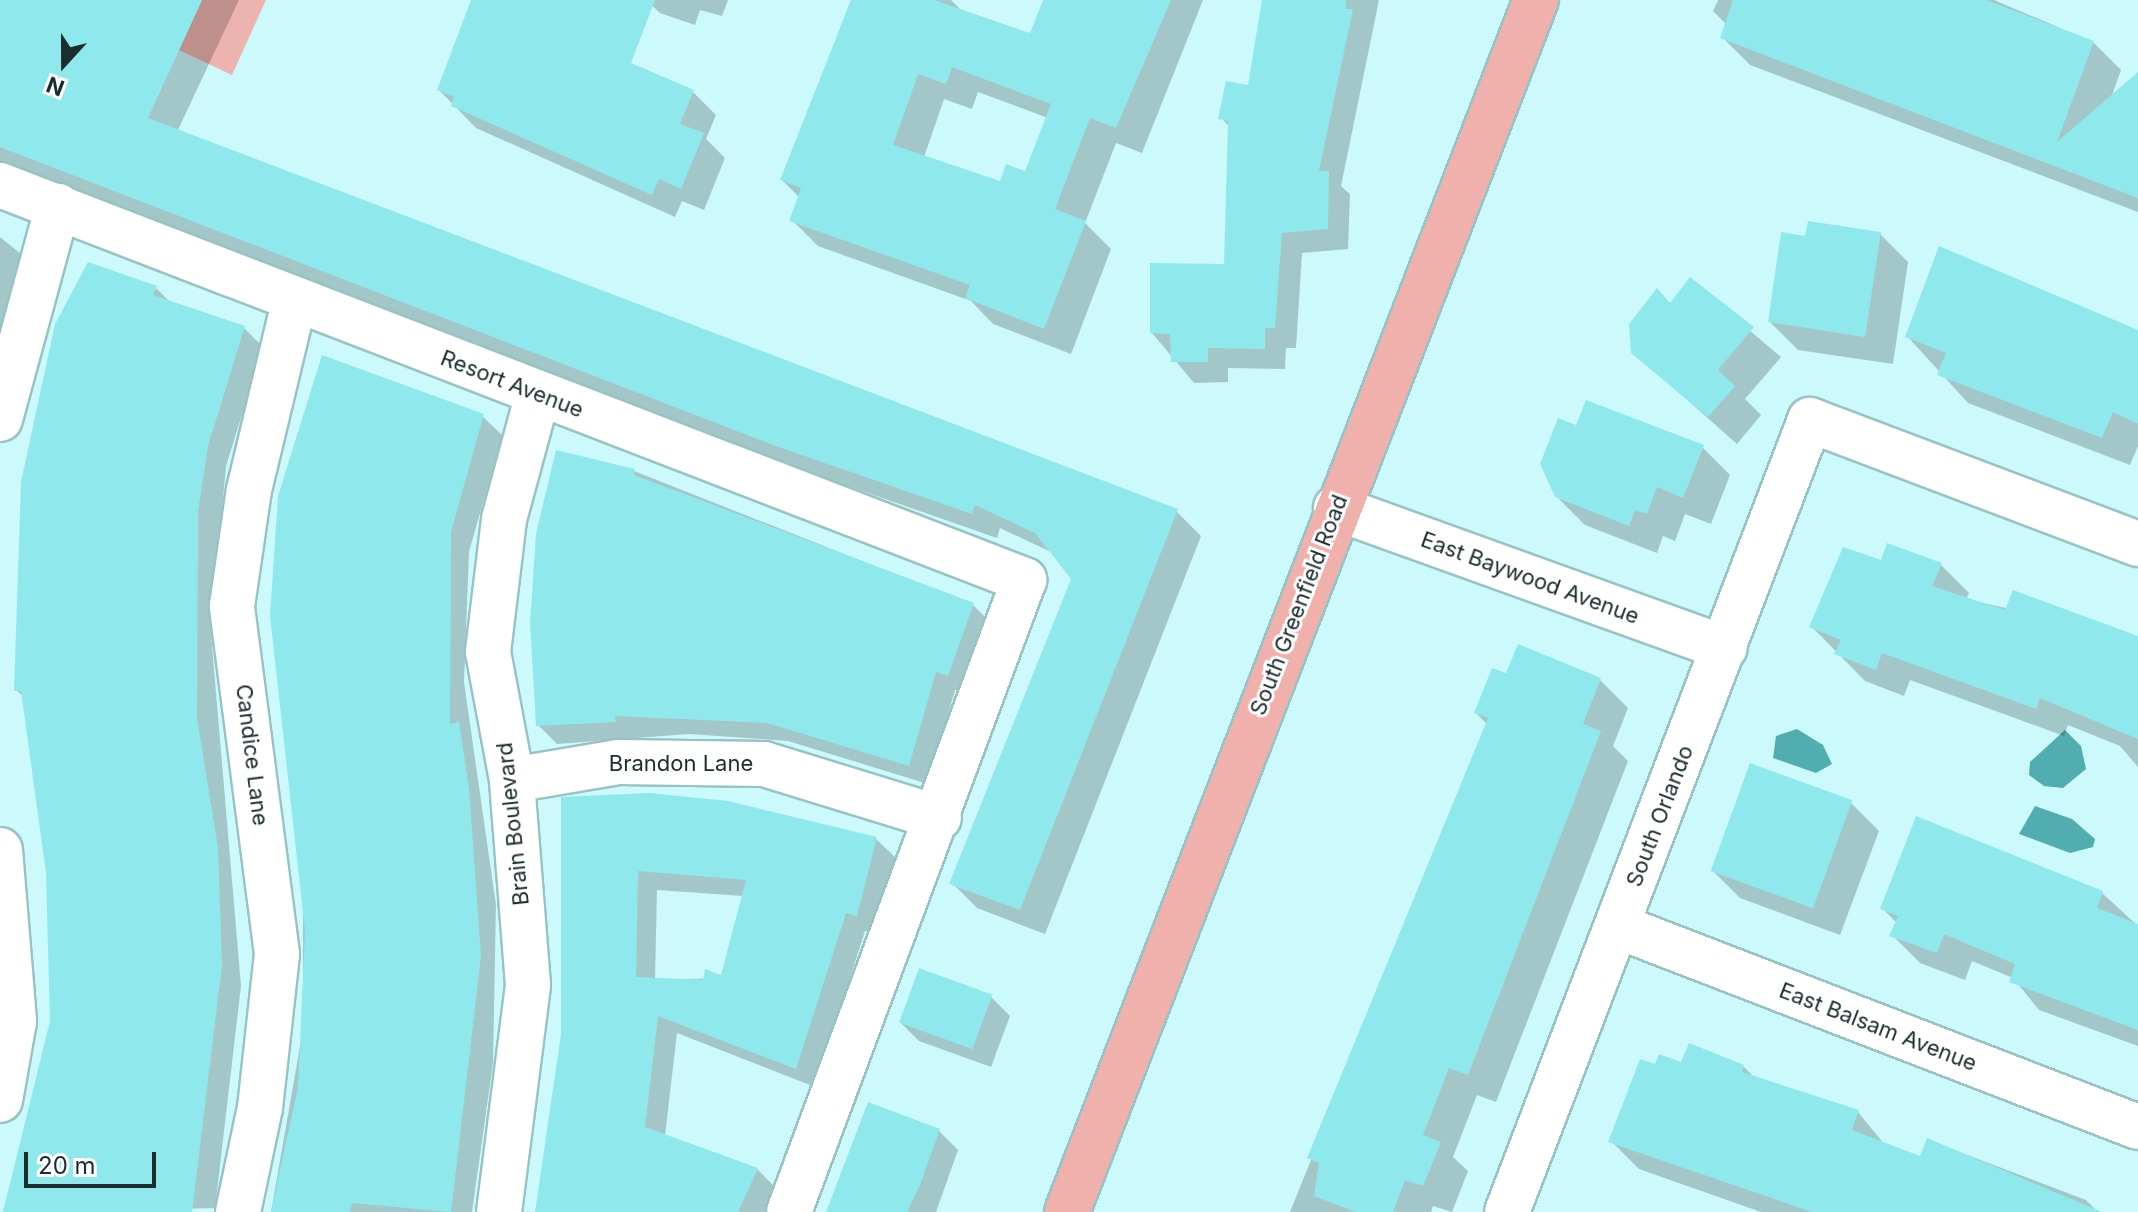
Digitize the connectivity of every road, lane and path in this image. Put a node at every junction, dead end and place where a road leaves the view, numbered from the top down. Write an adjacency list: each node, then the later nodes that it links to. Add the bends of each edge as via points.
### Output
1 (1536, 0): 7 (main road, South Greenfield Road)
2 (0, 185): 3 (street, Resort Avenue)
3 (58, 206): 4 (street, Resort Avenue); 6 (street)
4 (294, 302): 5 (street, Resort Avenue); 16 (street, Candice Lane, via 249,490 232,606 277,954 260,1108)
5 (538, 394): 10 (street, Brain Boulevard, via 504,519 488,652); 11 (street, Resort Avenue, via 1024,580)
6 (0, 419)
7 (1336, 508): 9 (street, East Baywood Avenue); 19 (main road, South Greenfield Road)
8 (2138, 544): 9 (street, South Orlando, via 1810,420)
9 (1725, 648): 13 (street, South Orlando)
10 (512, 780): 11 (street, Brandon Lane, via 618,762 764,764); 17 (street, Brain Boulevard, via 528,985)
11 (939, 818): 18 (street)
12 (0, 850): 14 (street, via 14,1021)
13 (1617, 926): 15 (street, East Balsam Avenue); 20 (street, South Orlando)
14 (0, 1100)
15 (2138, 1127)
16 (238, 1212)
17 (499, 1212)
18 (789, 1212)
19 (1067, 1212)
20 (1507, 1212)

